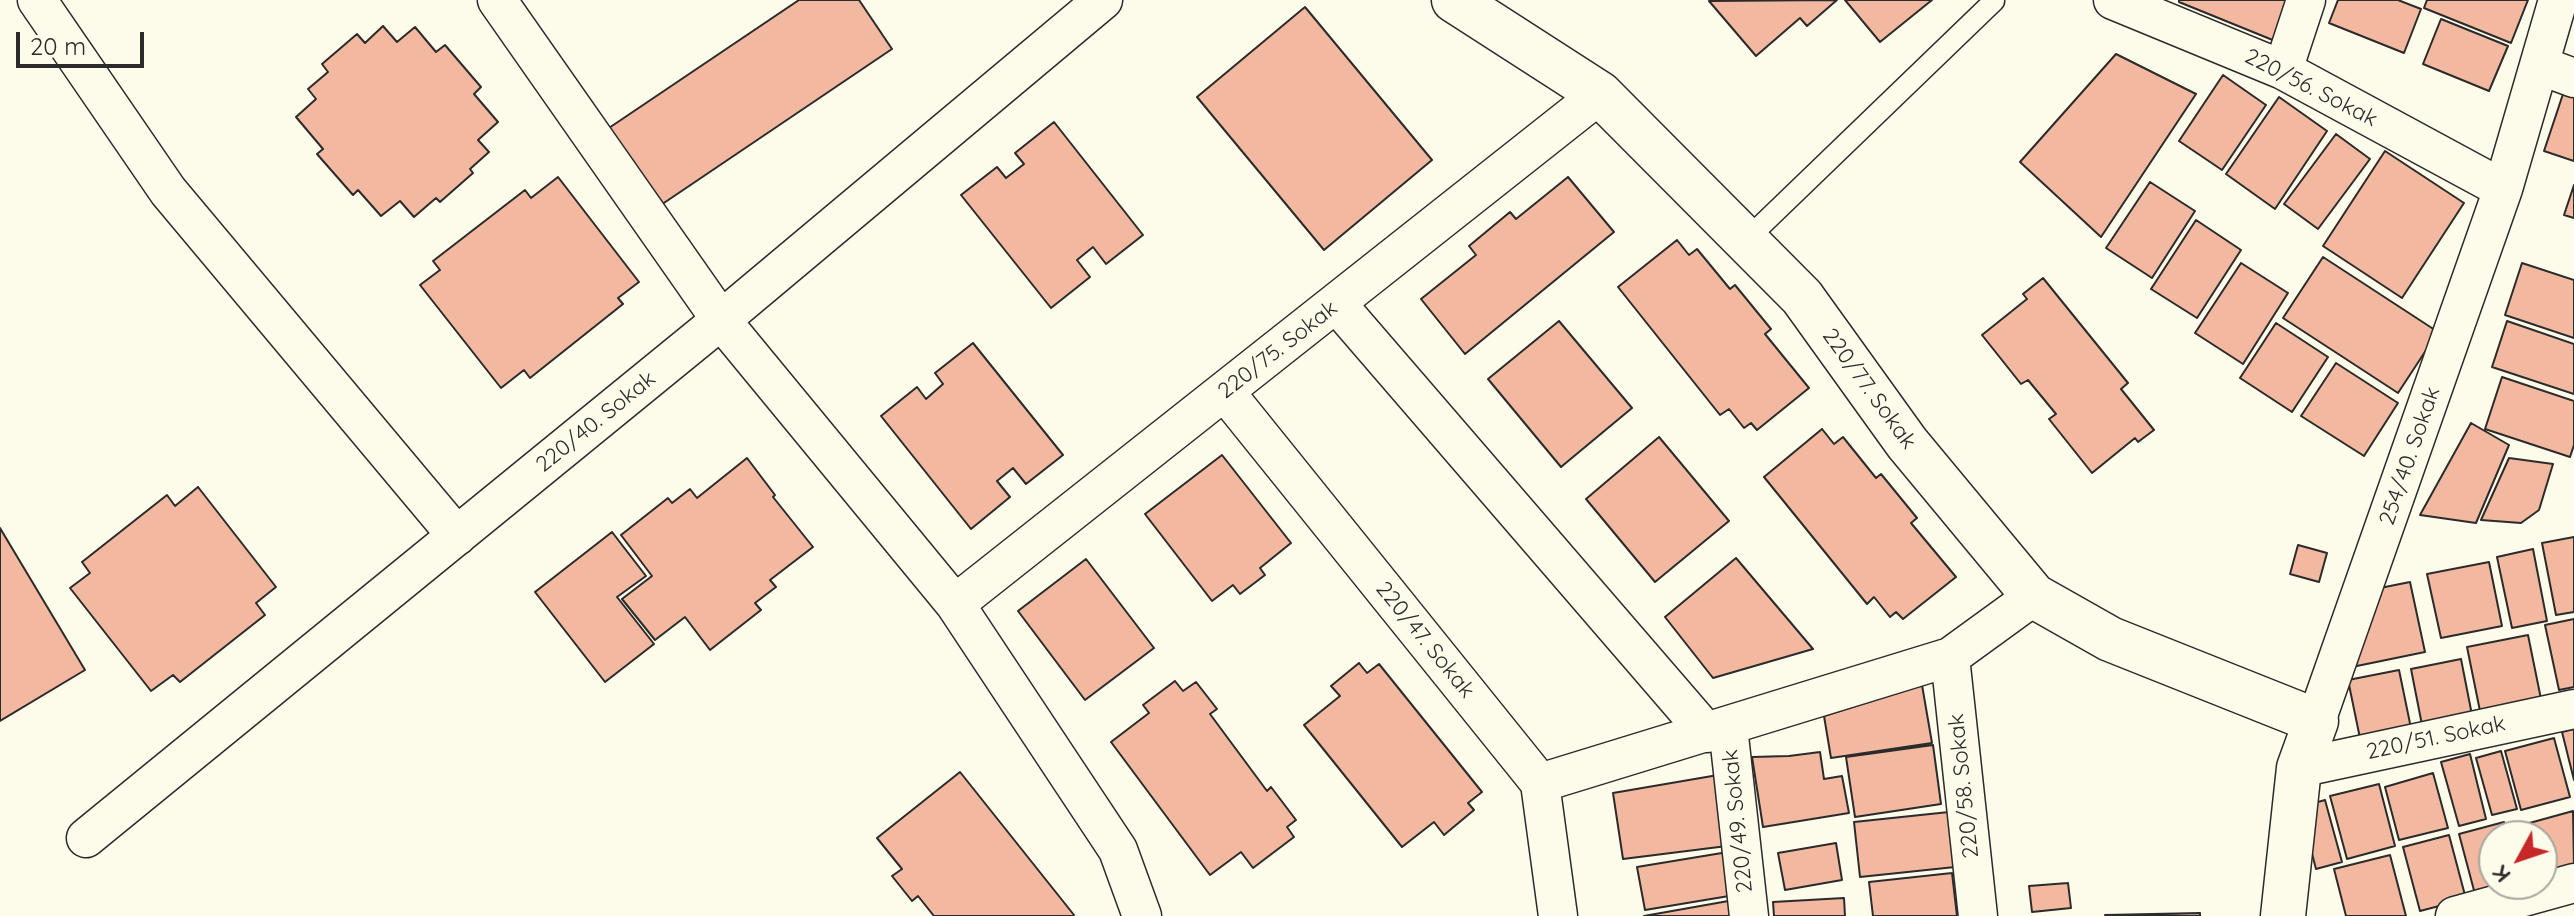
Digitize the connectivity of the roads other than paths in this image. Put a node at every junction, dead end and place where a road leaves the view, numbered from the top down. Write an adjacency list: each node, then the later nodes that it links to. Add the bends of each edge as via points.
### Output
1 (37, 0): 18 (street, via 168,191)
2 (497, 0): 16 (street)
3 (1103, 0): 16 (street, 220/40. Sokak)
4 (1454, 0): 12 (street, 220/77. Sokak)
5 (2113, 0): 10 (street, 220/56. Sokak)
6 (2306, 0): 10 (street)
7 (2558, 0): 9 (street, 254/40. Sokak)
8 (1994, 1): 14 (lane)
9 (2539, 65): 11 (street); 13 (street, 254/40. Sokak)
10 (2283, 70): 13 (street, 220/56. Sokak)
11 (2574, 78)
12 (1600, 94): 14 (street, 220/77. Sokak); 15 (street, 220/75. Sokak)
13 (2503, 189): 23 (street, 254/40. Sokak)
14 (1745, 241): 19 (street, 220/77. Sokak, via 1802,297 1907,443)
15 (1336, 303): 17 (street, 220/75. Sokak); 24 (street)
16 (721, 320): 18 (street, 220/40. Sokak); 20 (street)
17 (1225, 392): 20 (street, 220/75. Sokak); 26 (street, 220/47. Sokak)
18 (457, 536): 27 (street, 220/40. Sokak)
19 (2034, 596): 21 (street); 23 (street, 220/77. Sokak, via 2110,639)
20 (955, 604): 29 (street, via 1118,850)
21 (1950, 657): 24 (street); 32 (street, 220/58. Sokak)
22 (2574, 709): 25 (street, 220/51. Sokak)
23 (2316, 721): 25 (street, 254/40. Sokak)
24 (1718, 730): 26 (street); 31 (street, 220/49. Sokak)
25 (2299, 768): 33 (street, 254/40. Sokak)
26 (1540, 783): 30 (street)
27 (86, 838)
28 (2574, 883): 34 (street)
29 (1142, 916)
30 (1558, 916)
31 (1749, 916)
32 (1978, 916)
33 (2283, 916)
34 (2455, 916)

